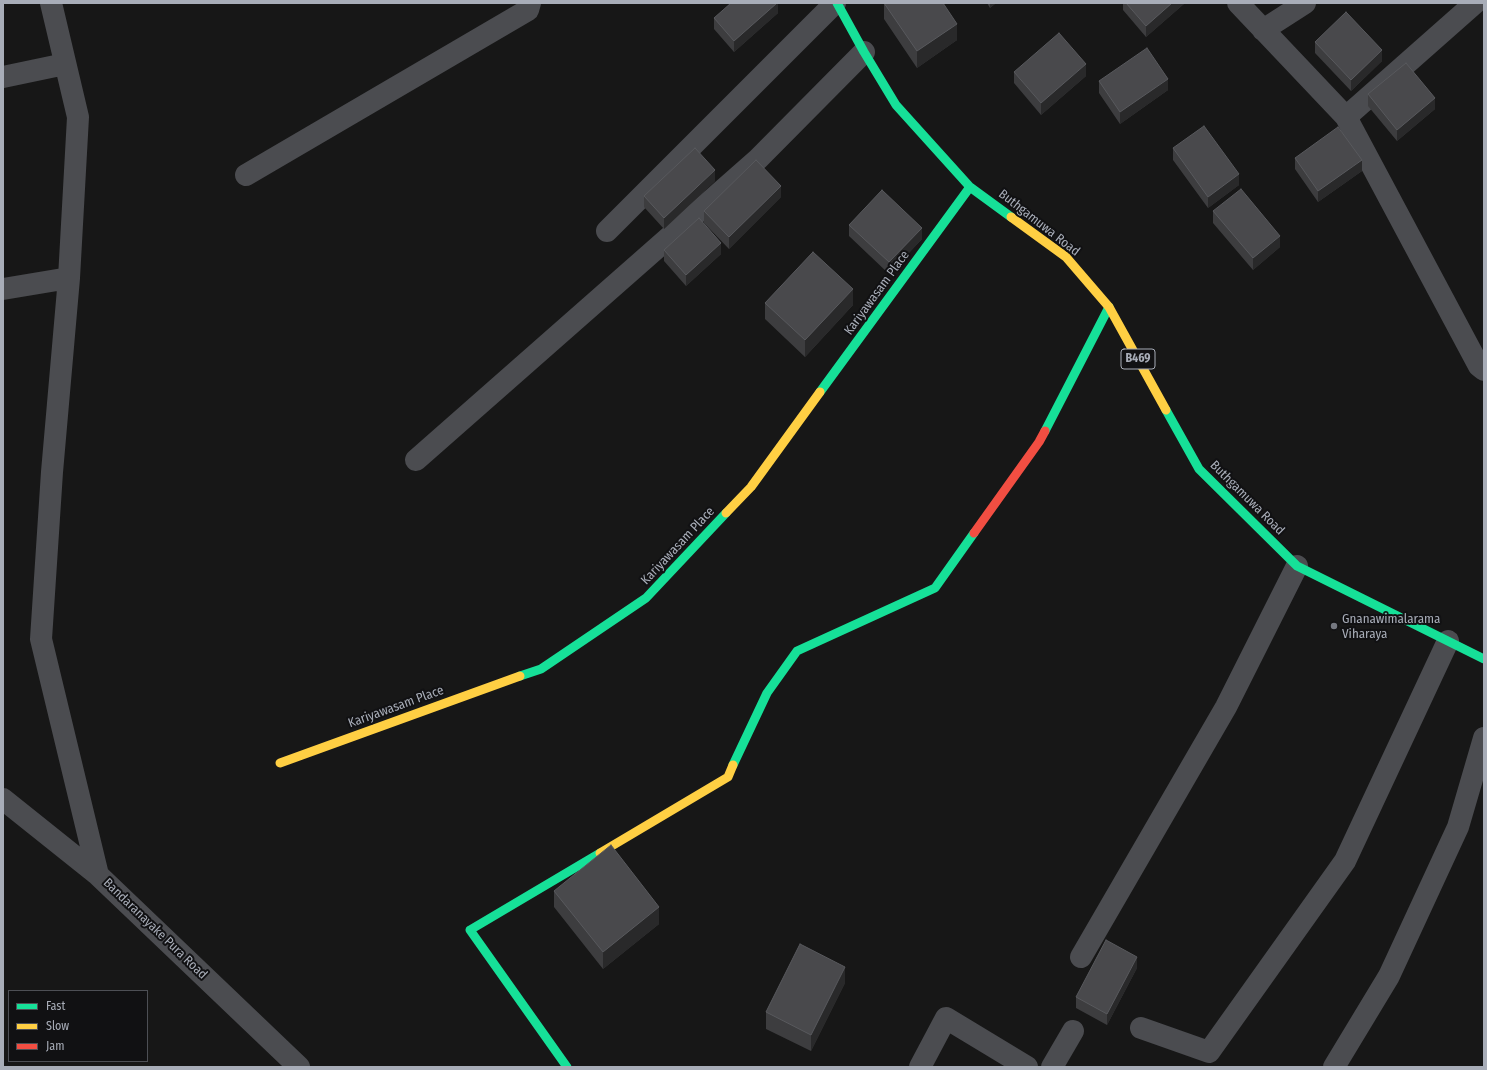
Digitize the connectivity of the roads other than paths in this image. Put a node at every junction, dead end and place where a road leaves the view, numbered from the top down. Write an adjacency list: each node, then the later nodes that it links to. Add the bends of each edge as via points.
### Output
1 (51, 3): 9 (street)
2 (530, 3): 12 (street, via 528,10)
3 (836, 3): 8 (street, Buthgamuwa Road / B469); 14 (street)
4 (1238, 3): 7 (street)
5 (1305, 3): 7 (street)
6 (1476, 3): 11 (street)
7 (1263, 30): 11 (street)
8 (864, 52): 13 (street, Buthgamuwa Road / B469, via 896,104); 19 (street, via 758,159)
9 (65, 64): 10 (street); 15 (street, via 78,117)
10 (3, 77)
11 (1346, 117): 18 (street)
12 (246, 174)
13 (970, 187): 17 (street, Buthgamuwa Road / B469, via 1066,257); 24 (street, Kariyawasam Place, via 751,487 646,598 541,669)
14 (607, 231)
15 (69, 278): 16 (street); 26 (street, via 41,639)
16 (3, 288)
17 (1109, 307): 20 (street, Buthgamuwa Road / B469, via 1198,469); 31 (street, via 1039,442 935,588 798,651 767,693 728,777 470,930)
18 (1482, 366)
19 (416, 460)
20 (1297, 566): 21 (street, Buthgamuwa Road / B469); 27 (street, via 1226,707)
21 (1448, 641): 22 (street, Buthgamuwa Road / B469); 28 (street, via 1345,861 1209,1052)
22 (1484, 659)
23 (1484, 738): 35 (street, via 1458,826 1389,976)
24 (280, 763)
25 (3, 799): 26 (street, Bandaranayake Pura Road)
26 (98, 874): 30 (street, Bandaranayake Pura Road)
27 (1081, 957)
28 (1141, 1028)
29 (1074, 1031): 34 (street)
30 (299, 1067)
31 (567, 1067)
32 (920, 1067): 33 (street, via 946,1018)
33 (1027, 1067)
34 (1052, 1067)
35 (1334, 1067)

